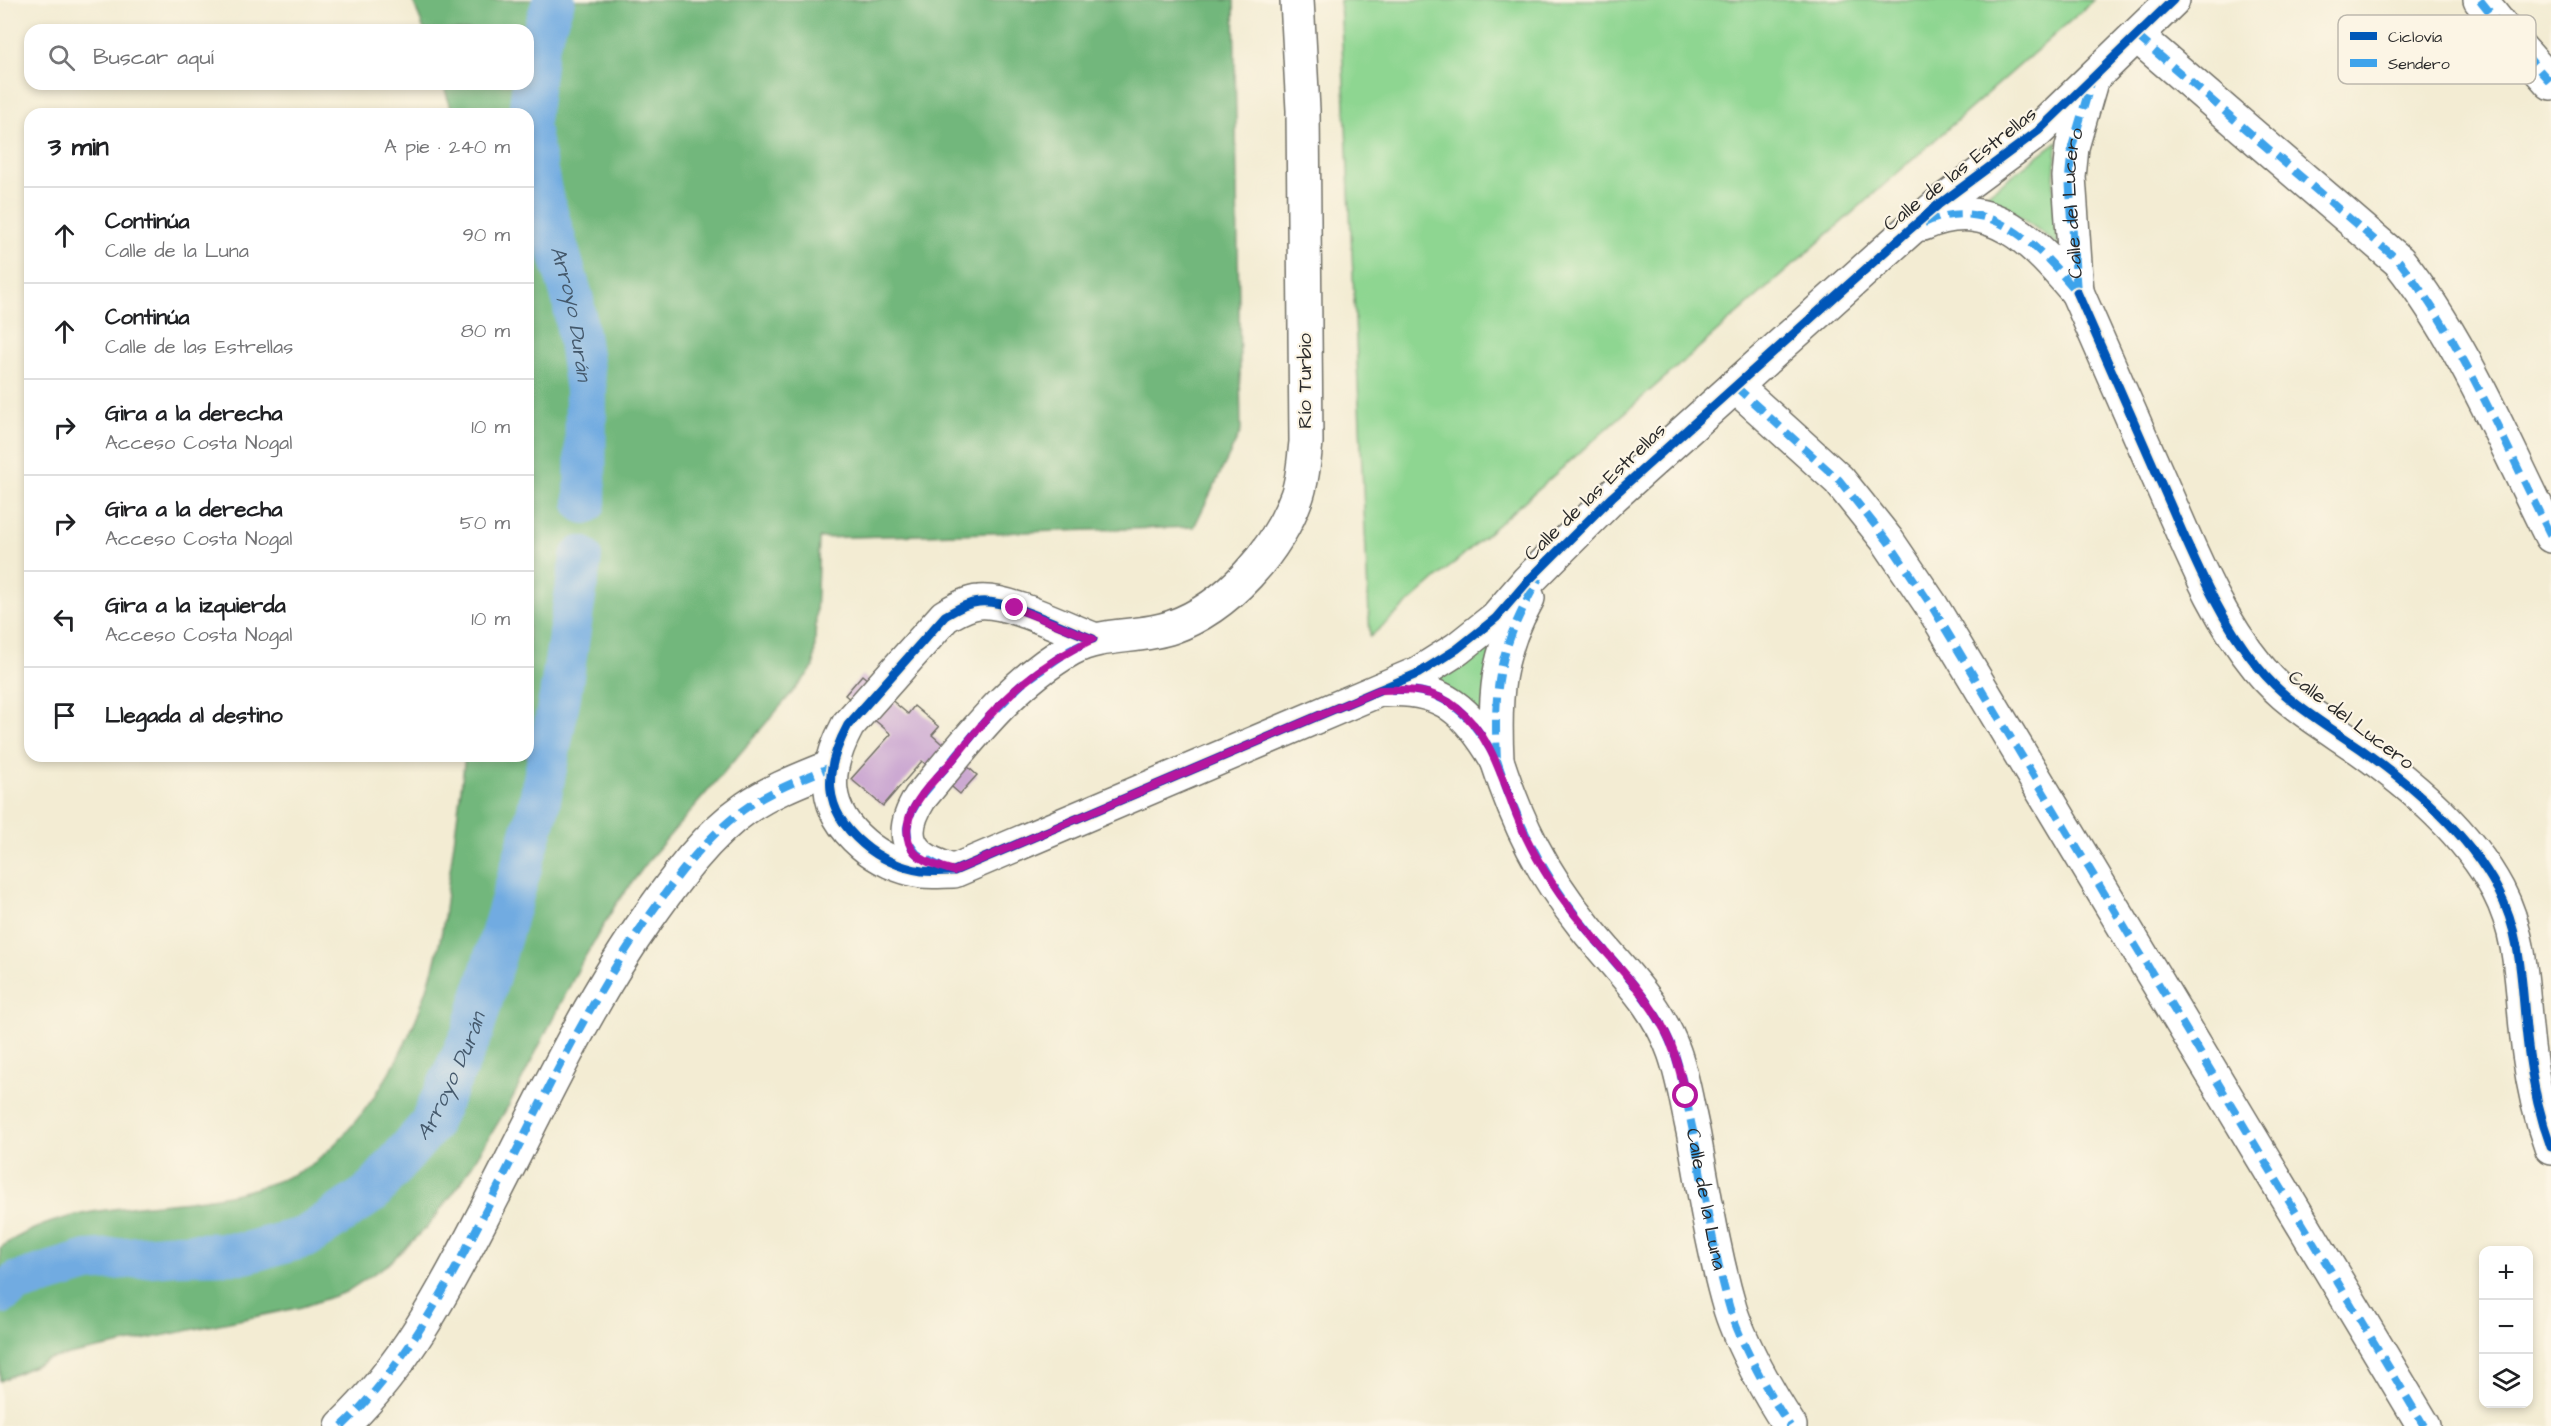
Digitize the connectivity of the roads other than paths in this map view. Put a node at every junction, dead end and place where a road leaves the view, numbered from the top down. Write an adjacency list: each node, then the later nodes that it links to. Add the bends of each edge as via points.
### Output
1 (1297, 0): 14 (street, Río Turbio, via 1303,110 1306,442 1297,496 1265,552 1221,599 1171,627)
2 (2173, 0): 5 (street, Calle de las Estrellas)
3 (2480, 0): 4 (street)
4 (2492, 15)
5 (2137, 36): 7 (street, Calle de las Estrellas); 12 (street, via 2399,261 2447,327)
6 (2536, 66): 8 (street)
7 (2091, 80): 9 (street, Calle de las Estrellas, via 2038,131); 10 (street, Calle del Lucero, via 2072,147 2069,177)
8 (2551, 83)
9 (1908, 231): 10 (street, Calle del Lucero, via 1952,213 2003,224 2036,248); 11 (street, Calle de las Estrellas)
10 (2077, 292): 19 (street, Calle del Lucero, via 2203,579 2236,638 2282,693 2396,775 2429,804 2461,837 2497,889 2511,917 2519,949 2529,1054)
11 (1735, 386): 13 (street, Calle de las Estrellas); 22 (street, via 1839,480 1887,540 1931,605)
12 (2551, 536)
13 (1551, 556): 15 (street, Calle de las Estrellas, via 1496,618 1457,649 1419,673); 16 (street, Calle de la Luna, via 1521,610 1499,667)
14 (1093, 639): 17 (street, via 1015,608 980,602 963,606 945,616 849,725); 18 (street, via 1070,650 1022,684 984,722 911,813 909,843 917,854)
15 (1379, 690): 16 (street, Calle de la Luna, via 1404,689 1439,696 1472,723); 18 (street, Calle de las Estrellas)
16 (1497, 760): 21 (street, Calle de la Luna, via 1525,836 1550,880 1654,1013 1674,1050 1731,1311)
17 (831, 766): 18 (street, via 830,790 836,813 850,833 894,864 922,871); 20 (street, via 786,785 745,809 706,843 665,894 592,1002 421,1329 385,1378)
18 (954, 871)
19 (2551, 1148)
20 (342, 1426)
21 (1790, 1426)
22 (2424, 1426)

